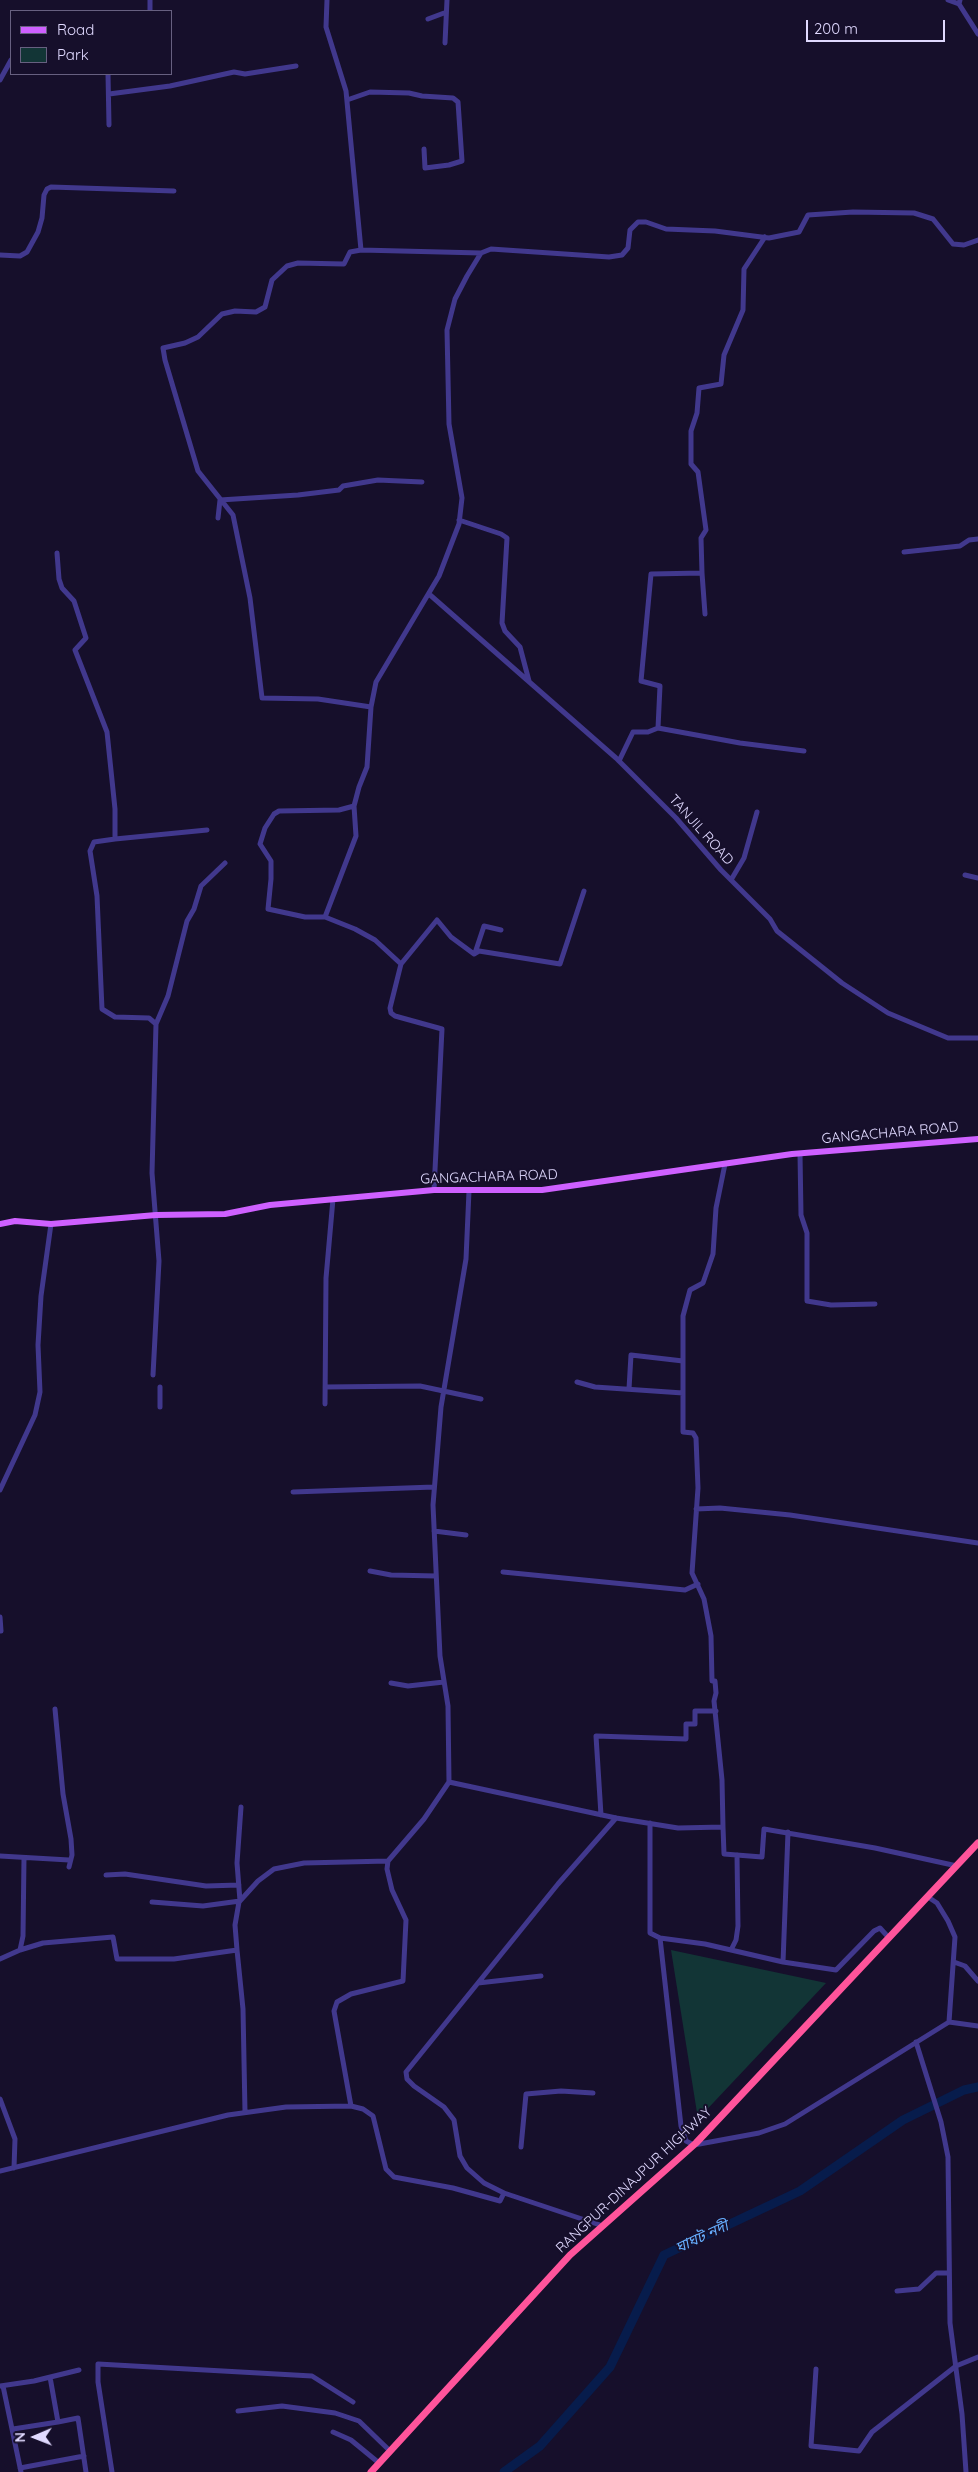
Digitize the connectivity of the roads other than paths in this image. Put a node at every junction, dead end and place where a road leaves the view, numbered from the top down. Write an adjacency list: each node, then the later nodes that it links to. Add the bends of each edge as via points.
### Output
1 (326, 0): 14 (street, via 326,27)
2 (447, 0): 5 (street)
3 (948, 0): 4 (street)
4 (959, 2): 7 (street)
5 (444, 13): 6 (street); 8 (street)
6 (428, 19)
7 (978, 34)
8 (445, 43)
9 (10, 62): 12 (street)
10 (296, 66): 13 (street, via 245,74 234,72 170,86)
11 (108, 75): 13 (street)
12 (0, 80)
13 (109, 94): 15 (street)
14 (347, 100): 16 (street, via 370,92 453,98 458,102 462,160 425,168); 20 (street)
15 (109, 126)
16 (424, 149)
17 (174, 191): 22 (street, via 51,187 46,189 38,232 27,252 20,256)
18 (765, 237): 19 (street, via 799,232 808,215 852,212 926,216 933,218 954,244 964,245); 21 (street, via 715,230 666,229 646,222 634,224 628,248 622,255 609,257 491,249); 30 (street, via 744,269 743,310 724,355 721,384 699,388 697,414 691,431 691,464 698,472 706,530 701,538)
19 (978, 240)
20 (361, 250): 21 (street); 24 (street, via 350,252 344,264 298,263 287,266 272,280 265,307 256,312 222,314 198,337 164,348 198,472)
21 (481, 253): 26 (street, via 455,299 447,330 450,431 462,498)
22 (0, 255)
23 (422, 482): 24 (street, via 378,480 343,486 339,490)
24 (220, 500): 25 (street); 34 (street, via 233,515 250,598 262,698 318,699)
25 (218, 518)
26 (459, 520): 31 (street); 33 (street, via 507,538 502,623 520,647)
27 (978, 539): 28 (street, via 968,540 960,546)
28 (904, 552)
29 (57, 553): 41 (street, via 62,588 74,601 86,638 75,650 78,663 107,732)
30 (702, 572): 32 (street); 35 (street, via 651,574 641,681 660,686)
31 (429, 594): 33 (street, TANJIL ROAD); 34 (street, via 376,682)
32 (705, 614)
33 (529, 681): 37 (street, TANJIL ROAD)
34 (371, 707): 38 (street, via 367,767)
35 (658, 728): 36 (street); 37 (street, via 633,732)
36 (804, 751)
37 (619, 761): 45 (street, TANJIL ROAD, via 676,818)
38 (354, 806): 47 (street, via 356,836); 47 (street, via 339,810 279,811 265,828 260,844 271,860 268,909 305,917)
39 (757, 812): 45 (street, via 744,858)
40 (207, 830): 41 (street)
41 (115, 838): 51 (street, via 94,842 90,851 96,896 102,1009 115,1016 149,1018)
42 (225, 863): 51 (street, via 201,886 187,921 168,996)
43 (965, 875): 44 (street)
44 (978, 878)
45 (730, 880): 52 (street, TANJIL ROAD, via 770,919 777,931 842,984 888,1012 948,1038)
46 (584, 891): 49 (street, via 560,964 479,951)
47 (325, 917): 50 (street, via 375,940)
48 (501, 930): 49 (street, via 484,926)
49 (474, 954): 50 (street, via 451,937 437,920)
50 (401, 964): 56 (street, via 391,1013 439,1026 443,1032)
51 (156, 1024): 59 (street, via 152,1173)
52 (978, 1038)
53 (978, 1139): 54 (main road, GANGACHARA ROAD)
54 (800, 1154): 55 (main road, GANGACHARA ROAD); 62 (street, via 801,1215 807,1233 807,1301 831,1305)
55 (725, 1164): 57 (main road, GANGACHARA ROAD, via 542,1190); 63 (street, via 716,1208 713,1254 703,1283 690,1290 684,1316)
56 (434, 1190): 57 (main road, GANGACHARA ROAD); 58 (main road, GANGACHARA ROAD)
57 (469, 1191): 69 (street, via 466,1259)
58 (333, 1198): 59 (main road, GANGACHARA ROAD, via 225,1214); 67 (street, via 326,1278)
59 (156, 1215): 61 (main road, GANGACHARA ROAD); 64 (street, via 159,1261)
60 (0, 1224): 61 (main road, GANGACHARA ROAD, via 15,1221)
61 (51, 1224): 75 (street, via 38,1345 40,1392 35,1415)
62 (875, 1304)
63 (682, 1361): 68 (street, via 631,1355); 70 (street)
64 (153, 1375)
65 (577, 1382): 68 (street, via 595,1387)
66 (160, 1387): 73 (street)
67 (325, 1387): 69 (street, via 410,1386); 72 (street)
68 (629, 1389): 70 (street)
69 (444, 1392): 71 (street); 74 (street)
70 (683, 1393): 77 (street, via 683,1432 693,1433 696,1438)
71 (481, 1399)
72 (325, 1404)
73 (160, 1407)
74 (434, 1487): 76 (street); 78 (street)
75 (0, 1490)
76 (293, 1492)
77 (696, 1508): 80 (street, via 790,1515); 84 (street, via 692,1573)
78 (434, 1531): 79 (street); 83 (street)
79 (466, 1535)
80 (978, 1543)
81 (370, 1571): 83 (street)
82 (504, 1572): 84 (street, via 685,1590)
83 (436, 1576): 87 (street)
84 (698, 1584): 90 (street, via 710,1630)
85 (0, 1617): 86 (street)
86 (1, 1631)
87 (444, 1682): 88 (street, via 408,1686); 91 (street, via 448,1706)
88 (391, 1683)
89 (55, 1709): 102 (street, via 71,1839 72,1855)
90 (716, 1711): 93 (street, via 695,1711 695,1724 686,1724 686,1739 596,1736); 96 (street)
91 (449, 1782): 93 (street); 103 (street, via 424,1820)
92 (241, 1807): 107 (street, via 237,1863)
93 (601, 1816): 94 (street)
94 (616, 1818): 95 (street); 120 (street)
95 (650, 1823): 96 (street, via 678,1828); 110 (street, via 648,1920 650,1933)
96 (723, 1827): 99 (street, via 724,1854)
97 (788, 1832): 99 (street, via 764,1829 762,1857); 105 (street); 116 (street)
98 (978, 1843): 105 (highway, RANGPUR-DINAJPUR HIGHWAY)
99 (737, 1855): 114 (street, via 738,1926)
100 (0, 1856): 101 (street)
101 (24, 1858): 102 (street); 112 (street)
102 (69, 1860): 104 (street)
103 (388, 1861): 113 (street, via 304,1864 274,1869 239,1902 235,1925); 126 (street, via 392,1890 406,1920 404,1977 403,1981 351,1994 337,2002 334,2011)
104 (69, 1866)
105 (956, 1866): 108 (highway, RANGPUR-DINAJPUR HIGHWAY)
106 (106, 1874): 107 (street, via 206,1886)
107 (239, 1885): 109 (street, via 240,1901 203,1906)
108 (928, 1897): 111 (highway, RANGPUR-DINAJPUR HIGHWAY); 117 (street, via 938,1903 955,1937)
109 (152, 1902)
110 (660, 1938): 114 (street); 128 (street, via 681,2126 686,2141)
111 (889, 1938): 116 (street, via 880,1928 874,1930 836,1970); 128 (highway, RANGPUR-DINAJPUR HIGHWAY)
112 (20, 1950): 113 (street, via 43,1944 113,1937 117,1959 174,1960); 115 (street)
113 (237, 1950): 127 (street, via 243,2009)
114 (731, 1950): 116 (street)
115 (0, 1960)
116 (782, 1962)
117 (954, 1962): 119 (street, via 965,1966); 121 (street)
118 (541, 1976): 120 (street)
119 (978, 1982)
120 (477, 1983): 132 (street, via 406,2072 407,2079 414,2086 444,2107 454,2120 460,2156 466,2168 484,2183)
121 (949, 2022): 122 (street); 123 (street)
122 (978, 2026)
123 (916, 2042): 128 (street, via 785,2124 759,2133); 134 (street, via 942,2122 948,2157)
124 (593, 2093): 129 (street, via 526,2094)
125 (0, 2099): 130 (street, via 15,2139)
126 (352, 2106): 127 (street, via 286,2107); 132 (street, via 373,2116 386,2169 394,2177 500,2200)
127 (245, 2112): 130 (street)
128 (694, 2145): 133 (highway, RANGPUR-DINAJPUR HIGHWAY)
129 (521, 2147)
130 (14, 2168): 131 (street)
131 (0, 2171)
132 (504, 2193): 133 (street)
133 (603, 2226): 147 (highway, RANGPUR-DINAJPUR HIGHWAY, via 570,2255)
134 (949, 2273): 135 (street, via 936,2273 919,2289); 137 (street, via 950,2323)
135 (897, 2291)
136 (978, 2357): 137 (street)
137 (956, 2366): 138 (street, via 872,2432 859,2451 811,2446); 154 (street)
138 (816, 2369)
139 (79, 2370): 140 (street)
140 (50, 2377): 141 (street); 144 (street)
141 (2, 2386): 145 (street)
142 (353, 2402): 152 (street, via 312,2376 98,2364)
143 (238, 2411): 147 (street, via 282,2406 335,2413 359,2421)
144 (58, 2422): 145 (street); 148 (street, via 78,2418)
145 (13, 2429): 150 (street)
146 (333, 2432): 149 (street, via 351,2440)
147 (390, 2451): 149 (highway, RANGPUR-DINAJPUR HIGHWAY)
148 (84, 2456): 150 (street); 151 (street)
149 (379, 2463): 153 (highway, RANGPUR-DINAJPUR HIGHWAY)
150 (21, 2470)
151 (86, 2472)
152 (112, 2472)
153 (371, 2472)
154 (966, 2472)

